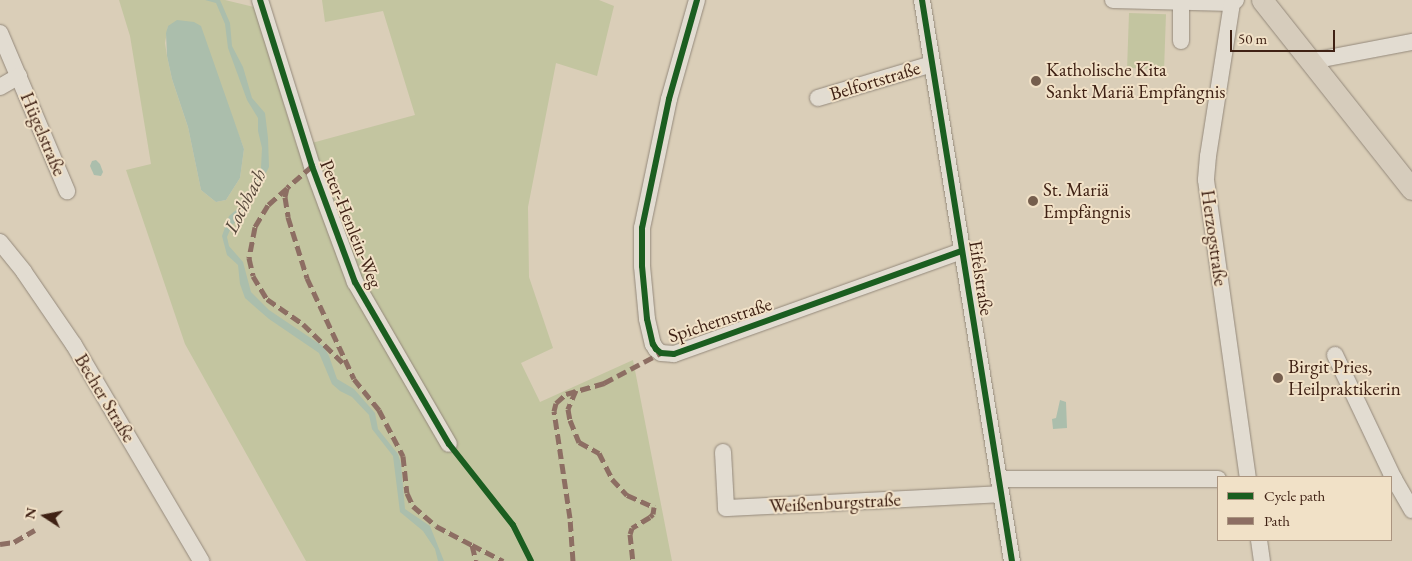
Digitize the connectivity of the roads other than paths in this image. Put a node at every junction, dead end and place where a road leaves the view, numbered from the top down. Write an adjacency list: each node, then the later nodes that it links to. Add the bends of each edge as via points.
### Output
1 (260, 0): 21 (street, Peter-Henlein-Weg, via 312,166 355,282)
2 (697, 0): 19 (street, Spichernstraße, via 669,98 642,228 647,319 656,349 661,353 674,354)
3 (922, 0): 12 (street, Eifelstraße)
4 (1113, 0): 6 (street)
5 (1262, 0): 11 (main road)
6 (1180, 2): 7 (street); 9 (street)
7 (1234, 2): 23 (street, Herzogstraße, via 1206,180)
8 (0, 34): 13 (street, Hügelstraße)
9 (1181, 41)
10 (1412, 42): 11 (street)
11 (1312, 61): 16 (main road)
12 (932, 64): 15 (street, Belfortstraße); 19 (street, Eifelstraße)
13 (19, 76): 14 (street, Hügelstraße); 17 (street, Hügelstraße)
14 (0, 87)
15 (818, 98)
16 (1412, 189)
17 (67, 191)
18 (0, 242): 30 (street, Becher Straße, via 74,345)
19 (961, 251): 27 (street, Eifelstraße)
20 (1335, 355): 24 (street)
21 (449, 444)
22 (723, 452): 27 (street, Weißenburgstraße, via 726,508)
23 (1248, 476)
24 (1391, 476)
25 (1217, 478): 27 (street, Weißenburgstraße)
26 (1392, 479): 28 (street)
27 (1000, 487): 31 (street, Eifelstraße)
28 (1412, 510)
29 (1259, 541): 32 (street)
30 (200, 561)
31 (1012, 561)
32 (1262, 561)

